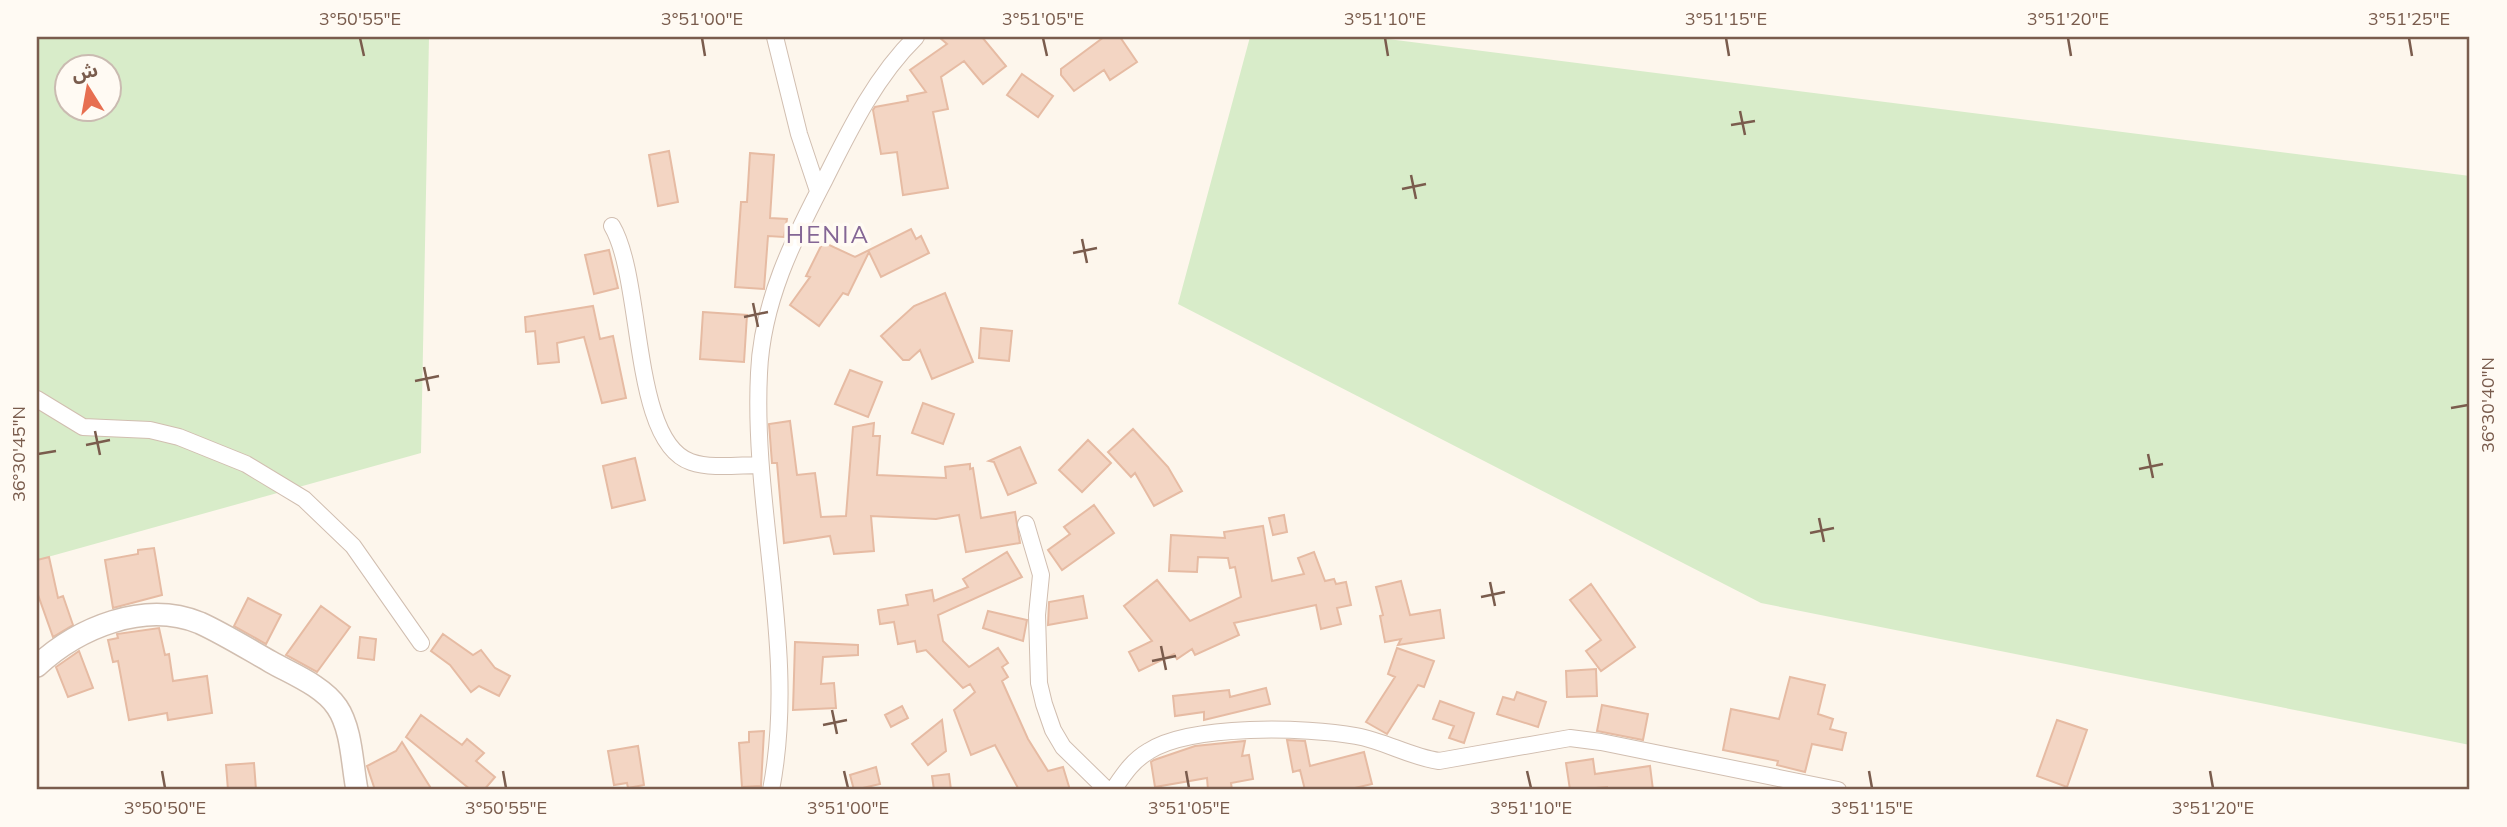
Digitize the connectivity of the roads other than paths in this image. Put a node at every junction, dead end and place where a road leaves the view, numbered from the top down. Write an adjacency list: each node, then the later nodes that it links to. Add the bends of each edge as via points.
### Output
1 (775, 37): 3 (street)
2 (916, 37): 3 (street, via 858,113)
3 (818, 191): 6 (street, via 788,249 768,310 759,371)
4 (612, 226): 6 (street, via 629,267 648,391 664,442 692,463)
5 (37, 399): 8 (street, via 83,427 150,430 178,437 246,464 304,499 353,546)
6 (760, 465): 11 (street, via 774,587 778,686)
7 (1026, 523): 12 (street, via 1041,575 1037,615 1044,704 1063,747)
8 (421, 643)
9 (37, 666): 10 (street, via 82,633 109,623 159,615 198,622 304,680 337,707 346,727)
10 (357, 790)
11 (772, 790)
12 (1107, 790)
13 (1113, 790): 14 (street, via 1129,766 1151,749 1227,730 1354,736 1439,761 1570,738 1601,741)
14 (1838, 790)

